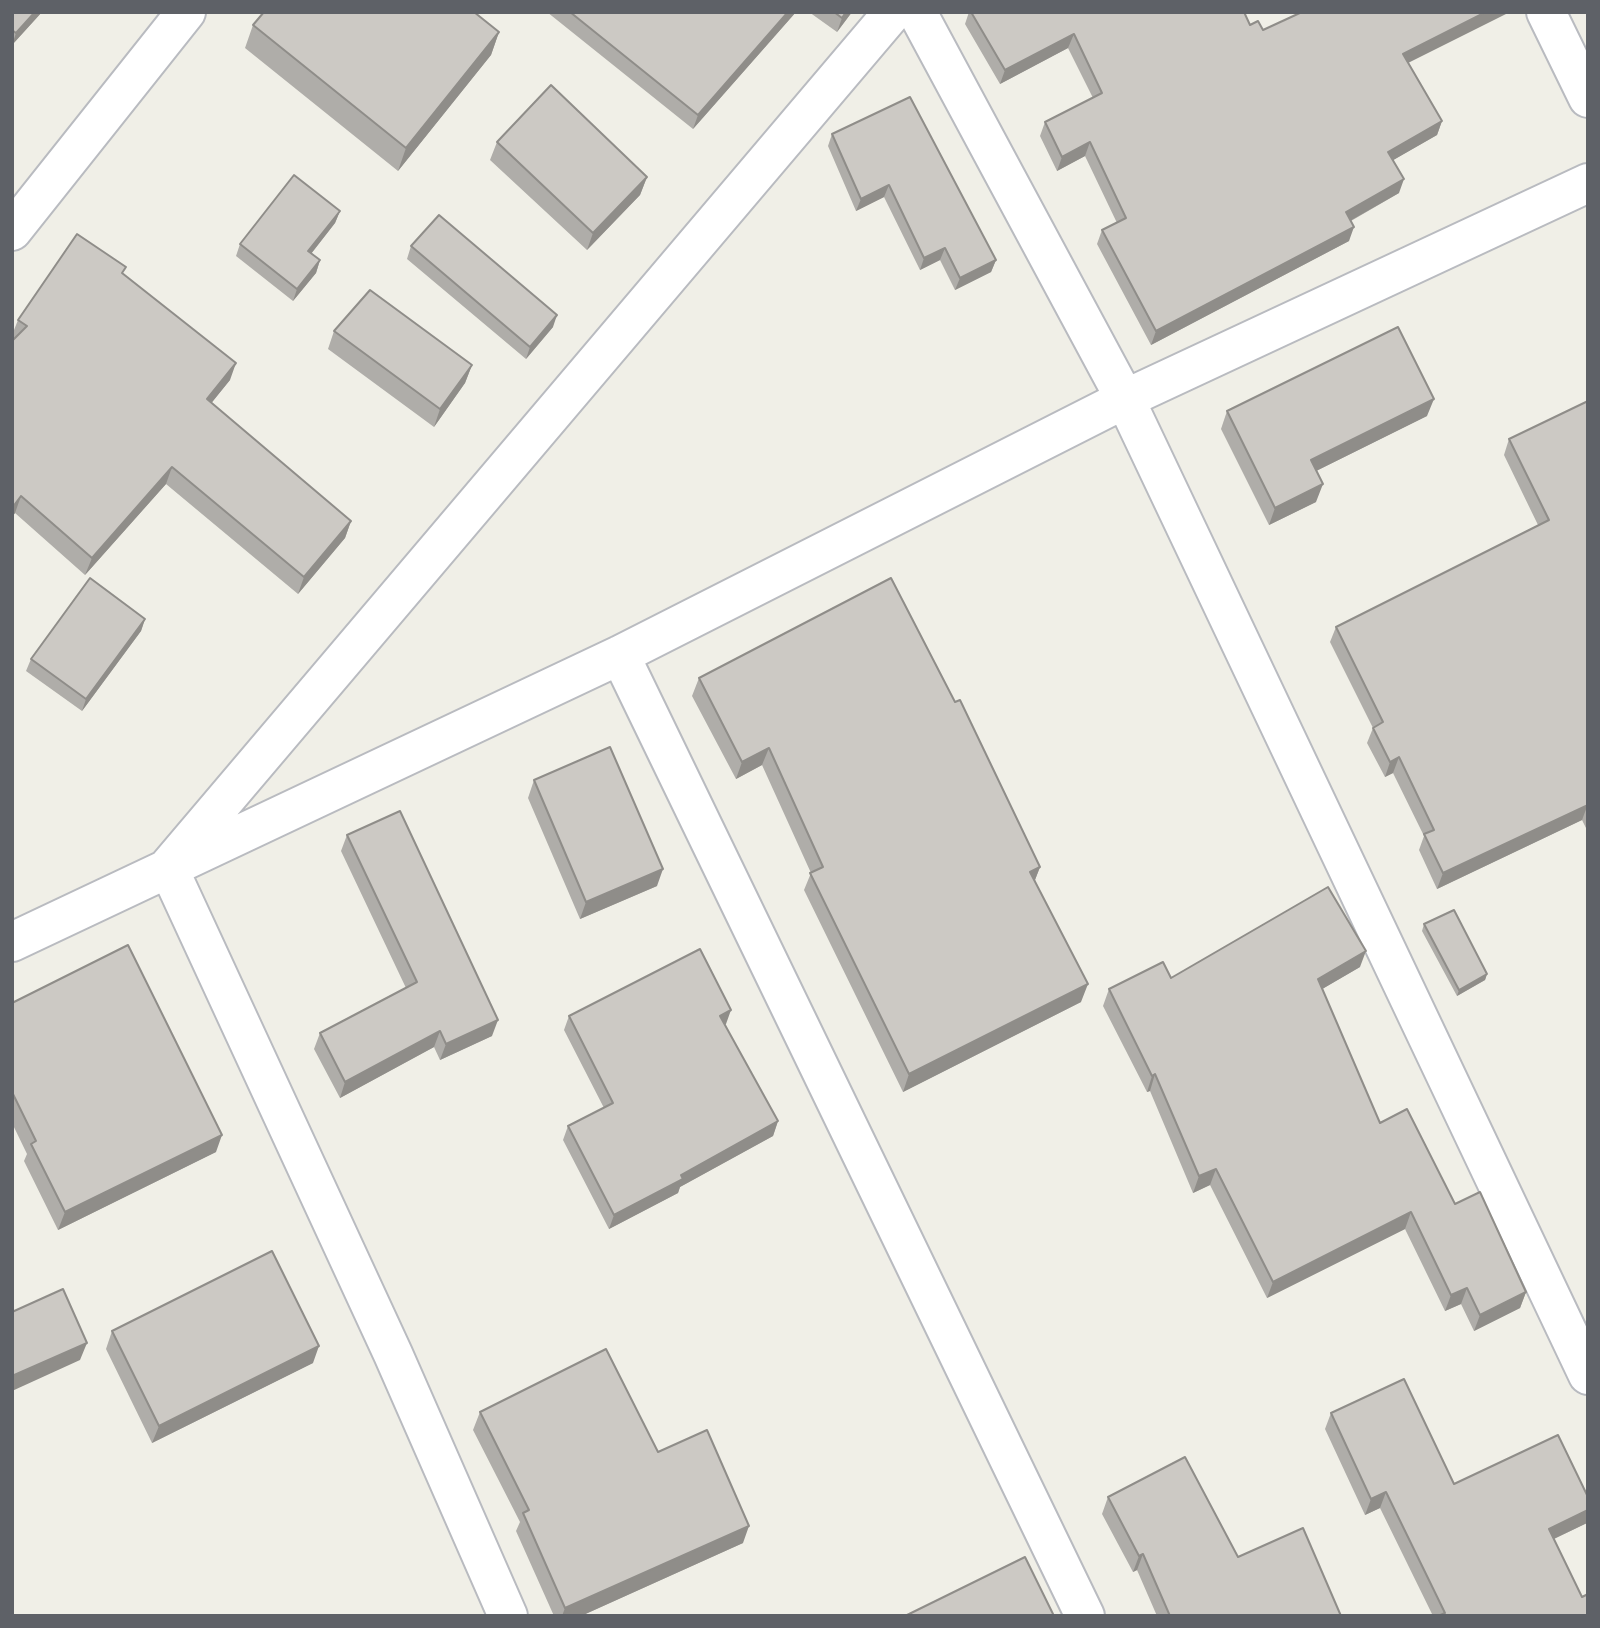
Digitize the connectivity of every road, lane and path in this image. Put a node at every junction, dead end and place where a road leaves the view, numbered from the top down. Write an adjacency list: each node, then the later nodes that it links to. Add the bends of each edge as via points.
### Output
1 (186, 12): 7 (street)
2 (893, 12): 10 (street)
3 (917, 12): 8 (street)
4 (1546, 12): 5 (street)
5 (1588, 98)
6 (1588, 183): 8 (street)
7 (12, 232)
8 (1125, 399): 9 (street); 12 (street)
9 (620, 655): 10 (street); 14 (street)
10 (168, 867): 11 (street); 13 (street, via 393,1354)
11 (12, 942)
12 (1588, 1375)
13 (508, 1616)
14 (1085, 1616)

